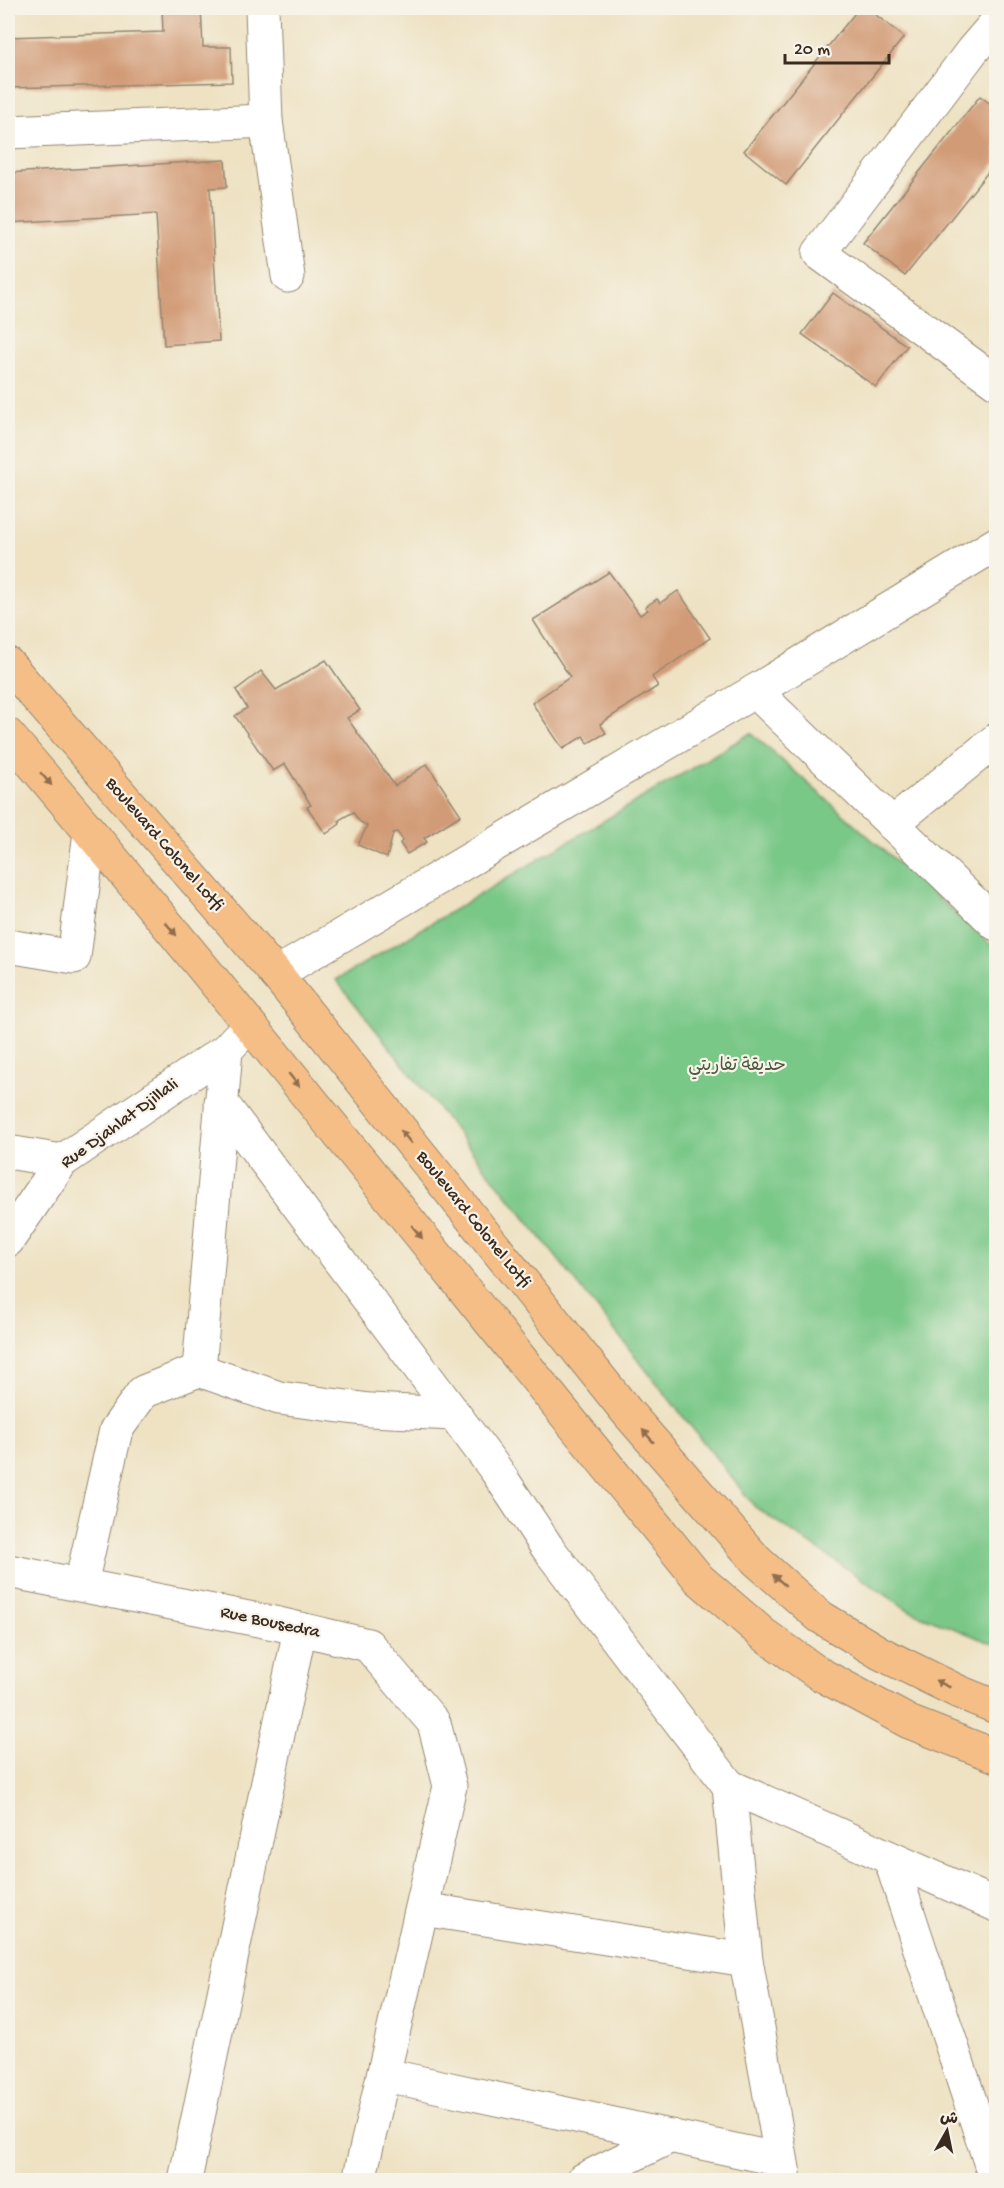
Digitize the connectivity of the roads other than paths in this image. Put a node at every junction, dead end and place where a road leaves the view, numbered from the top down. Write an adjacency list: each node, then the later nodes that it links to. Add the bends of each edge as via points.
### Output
1 (262, 8): 4 (street)
2 (996, 24): 3 (street)
3 (984, 55): 7 (street, via 819,253)
4 (266, 122): 5 (street); 6 (street)
5 (8, 132)
6 (288, 276)
7 (996, 382)
8 (996, 544): 10 (street)
9 (8, 664): 17 (main road, Boulevard Colonel Lotfi)
10 (755, 692): 13 (street); 17 (street)
11 (8, 735): 14 (main road, one-way to 14)
12 (996, 740): 13 (street)
13 (892, 824): 15 (street)
14 (90, 832): 16 (street, via 74,957); 18 (main road, one-way to 18)
15 (996, 924)
16 (8, 946)
17 (276, 974): 29 (main road, Boulevard Colonel Lotfi, one-way to 17, via 880,1653 819,1616 757,1561 627,1412)
18 (250, 1026): 19 (street, Rue Djahlat Djillali); 30 (main road, one-way to 30, via 699,1579 764,1634 818,1672 909,1722)
19 (226, 1050): 20 (street); 22 (street, Rue Djahlat Djillali)
20 (221, 1102): 24 (street); 25 (street)
21 (8, 1152): 22 (street)
22 (62, 1161): 23 (street, Rue Djahlat Djillali)
23 (8, 1240)
24 (199, 1370): 25 (street, via 279,1398 370,1410); 27 (street, via 143,1392 116,1430)
25 (454, 1414): 31 (street, via 547,1547)
26 (8, 1571): 27 (street, Rue Bousedra)
27 (81, 1584): 28 (street, Rue Bousedra)
28 (300, 1629): 34 (street, Rue Bousedra, via 368,1645 434,1723 450,1786); 40 (street)
29 (996, 1707)
30 (996, 1756)
31 (729, 1786): 32 (street); 35 (street)
32 (890, 1858): 33 (street); 39 (street)
33 (996, 1905)
34 (422, 1909): 35 (street); 36 (street)
35 (746, 1960): 38 (street)
36 (385, 2075): 37 (street); 41 (street)
37 (671, 2136): 38 (street); 42 (street)
38 (783, 2170)
39 (995, 2180)
40 (185, 2181)
41 (359, 2181)
42 (582, 2181)

